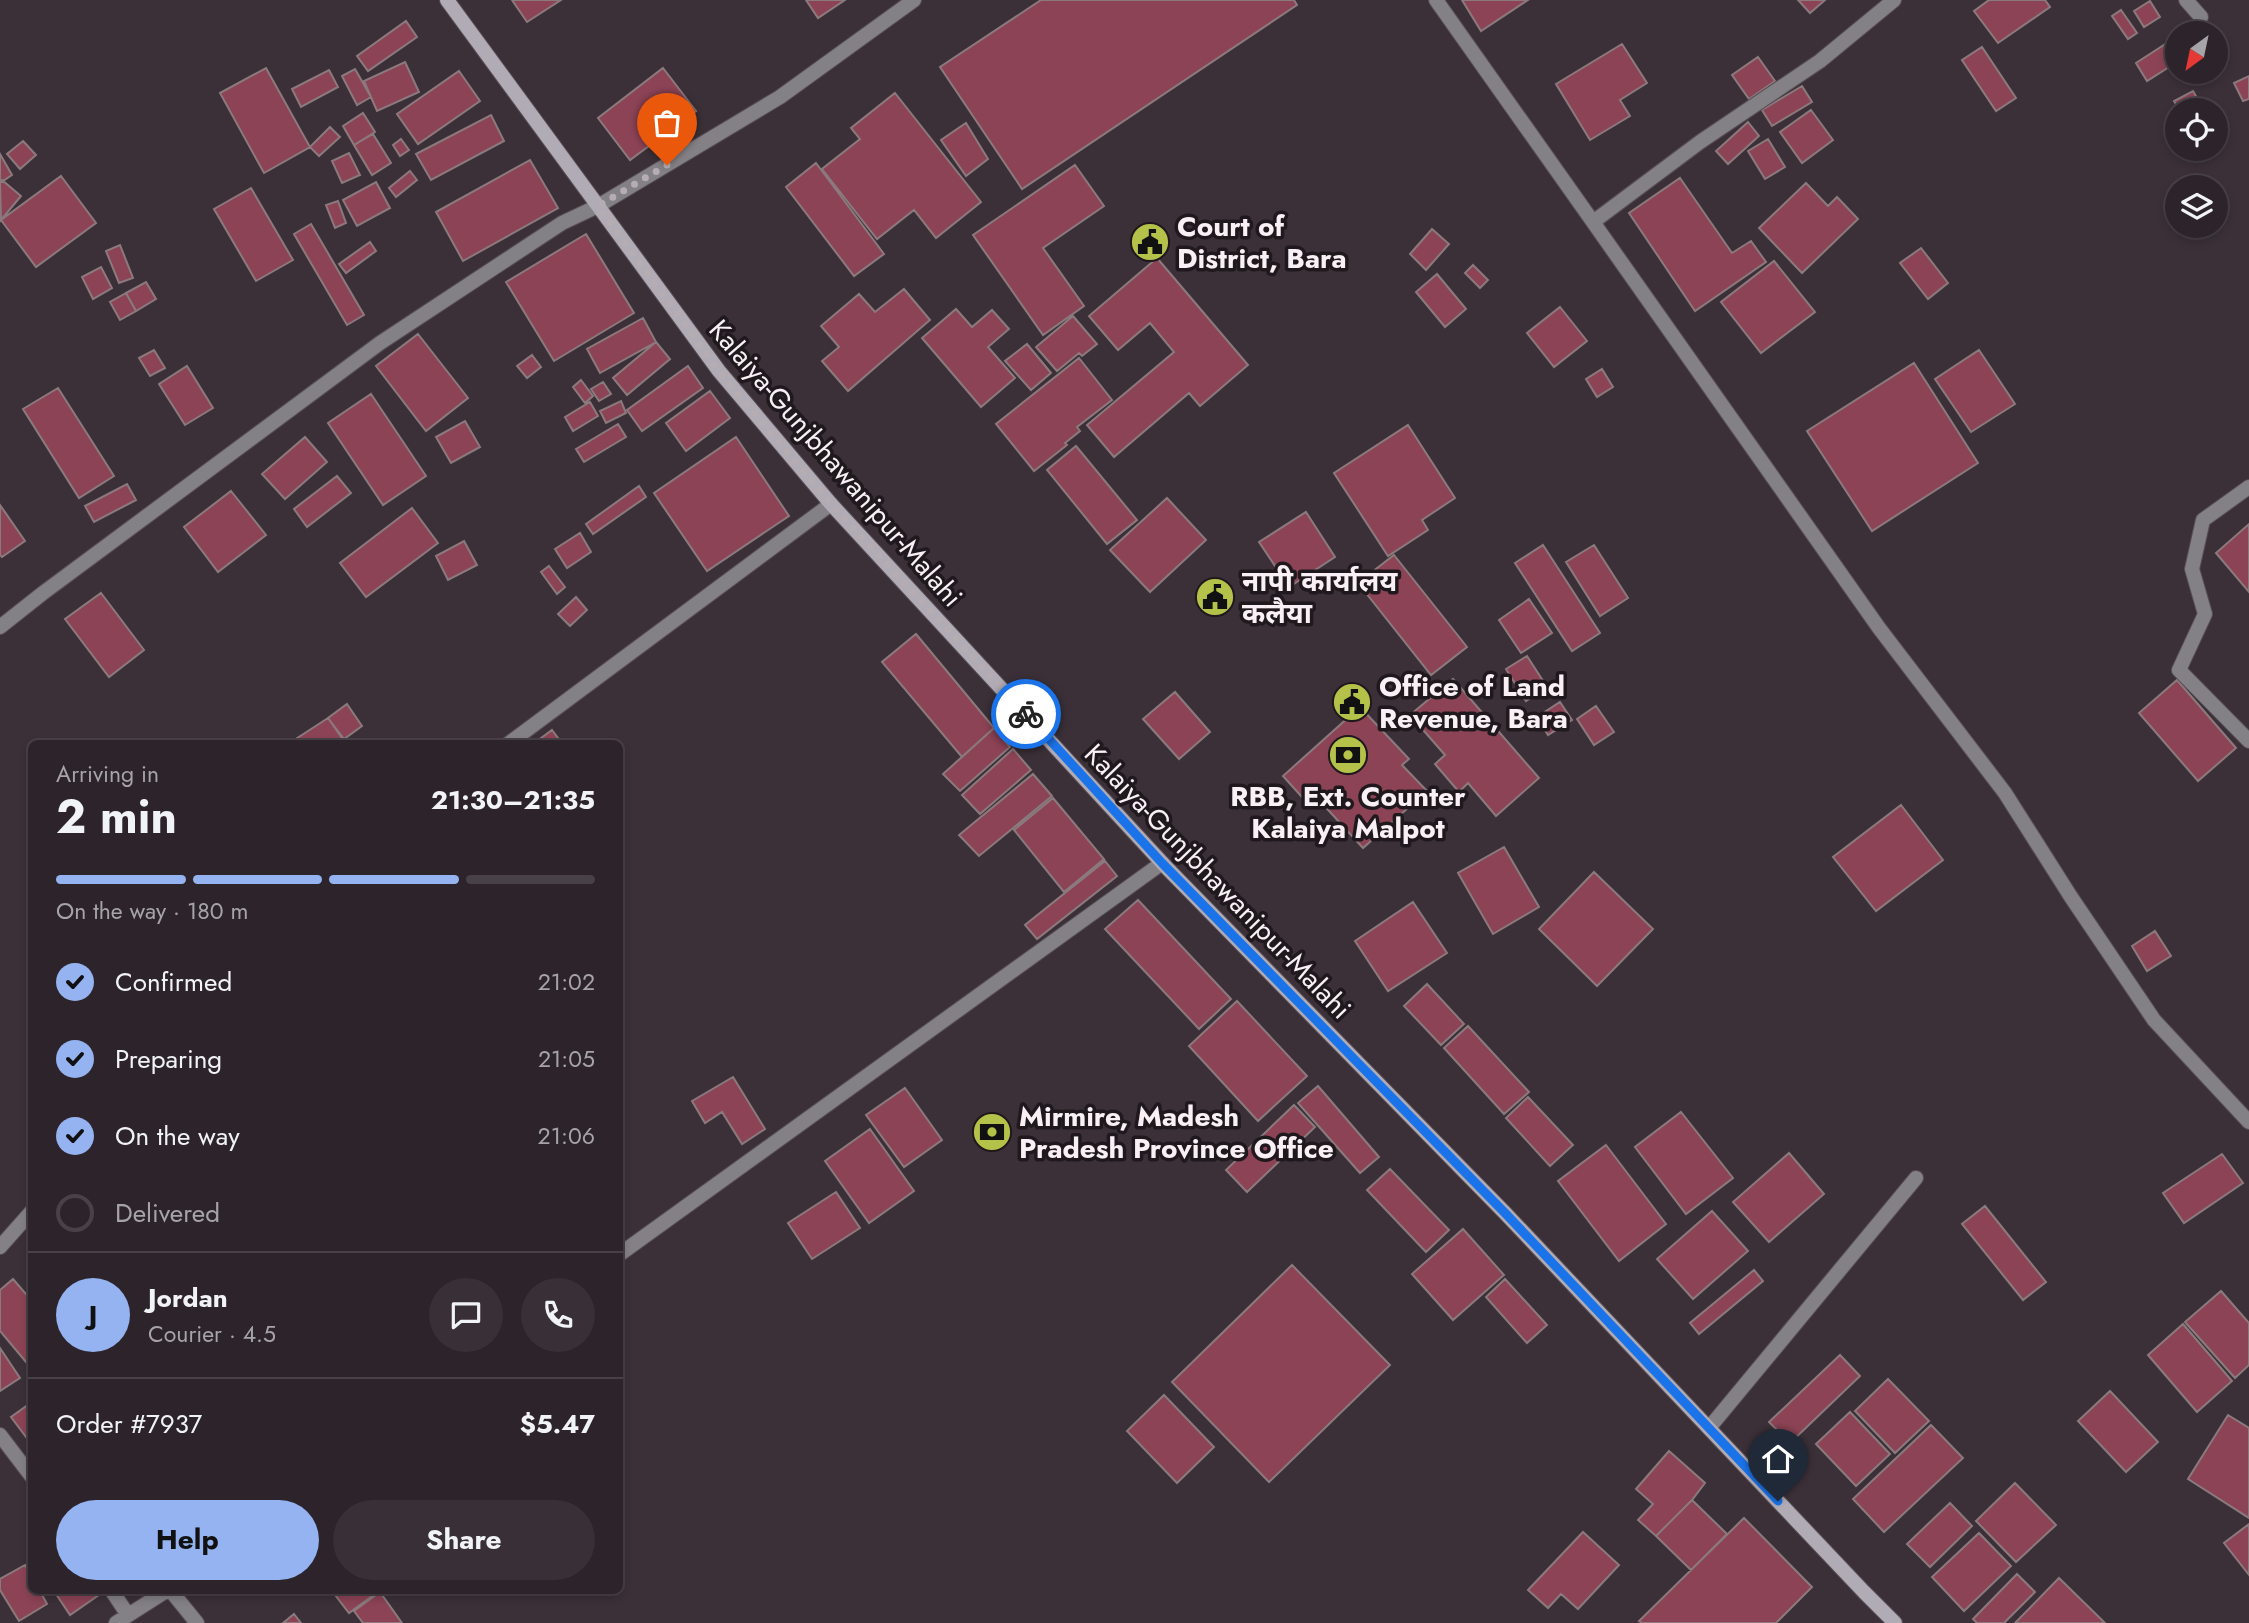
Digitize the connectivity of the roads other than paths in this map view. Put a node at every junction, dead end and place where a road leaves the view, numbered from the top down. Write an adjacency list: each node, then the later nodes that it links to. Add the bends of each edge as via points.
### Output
1 (447, 0): 7 (street, Kalaiya-Gunjbhawanipur-Malahi)
2 (914, 0): 7 (street, via 780,97)
3 (1436, 0): 8 (street)
4 (1894, 0): 8 (street, via 1820,61)
5 (2186, 0): 6 (street)
6 (2201, 17)
7 (598, 206): 10 (street, Kalaiya-Gunjbhawanipur-Malahi, via 719,371); 11 (street, via 562,223 380,343)
8 (1593, 222): 15 (street, via 1879,628 2005,793 2154,1020)
9 (2249, 487): 13 (street, via 2203,520 2192,569 2205,614 2179,670)
10 (831, 504): 12 (street); 14 (street, Kalaiya-Gunjbhawanipur-Malahi)
11 (0, 627)
12 (513, 740)
13 (2249, 741)
14 (1162, 863): 19 (street); 20 (street, Kalaiya-Gunjbhawanipur-Malahi)
15 (2249, 1122)
16 (1916, 1178): 20 (street)
17 (28, 1216): 18 (street)
18 (0, 1247)
19 (623, 1252)
20 (1709, 1428): 28 (street, Kalaiya-Gunjbhawanipur-Malahi)
21 (0, 1435): 22 (street)
22 (28, 1472)
23 (113, 1594): 26 (street)
24 (163, 1594): 26 (street)
25 (171, 1594): 27 (street)
26 (122, 1619)
27 (197, 1623)
28 (1895, 1623)

